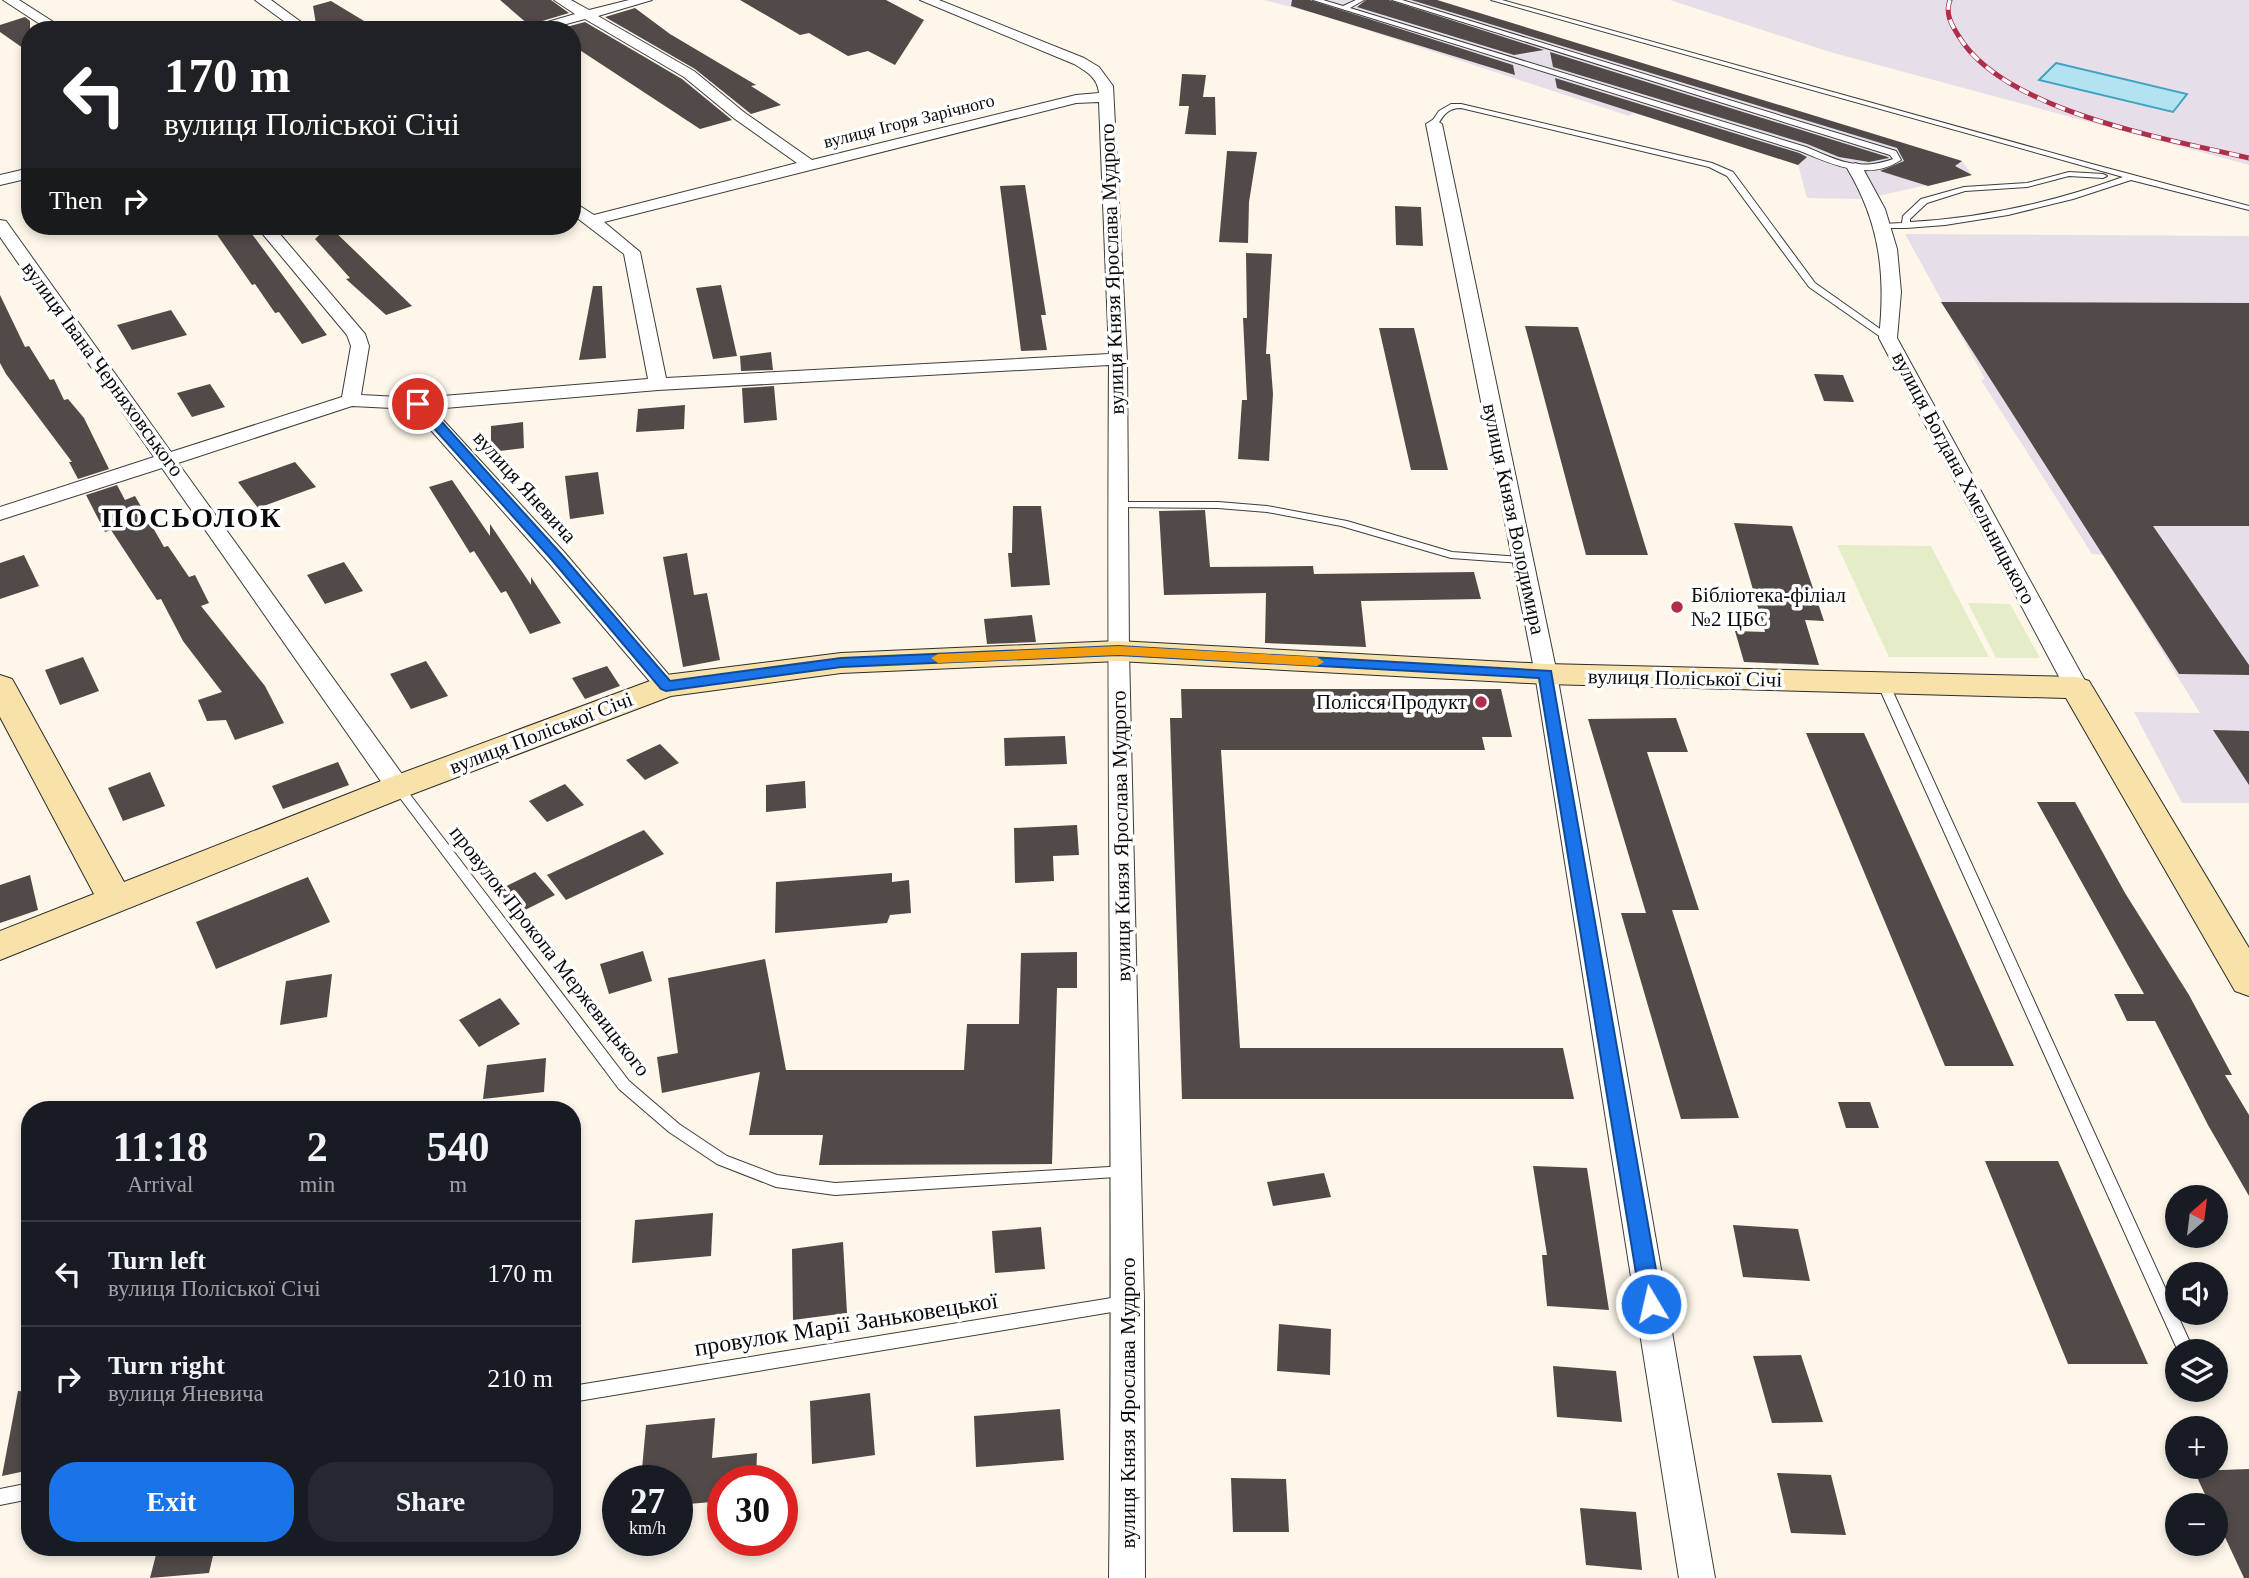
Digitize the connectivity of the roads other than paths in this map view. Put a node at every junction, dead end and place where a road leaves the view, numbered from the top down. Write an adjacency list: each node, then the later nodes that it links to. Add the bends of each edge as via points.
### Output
1 (10, 0): 12 (street)
2 (262, 0): 13 (street)
3 (561, 0): 11 (street, вулиця Ігоря Зарічного)
4 (645, 0): 11 (street)
5 (927, 0): 19 (street, вулиця Князя Ярослава Мудрого, via 1079,61 1102,78)
6 (1316, 0): 10 (lane)
7 (1361, 0): 10 (lane)
8 (1395, 0): 15 (lane)
9 (1494, 0): 24 (lane)
10 (1345, 8): 18 (lane)
11 (586, 14): 14 (street); 21 (street, вулиця Ігоря Зарічного, via 690,74)
12 (45, 21)
13 (292, 21)
14 (560, 21)
15 (1539, 44): 16 (lane); 22 (lane, via 1893,153 1898,160 1877,170)
16 (1530, 49)
17 (1520, 54): 18 (lane)
18 (1510, 59): 22 (lane)
19 (1106, 97): 21 (street, вулиця Ігоря Зарічного, via 1076,99); 34 (street, вулиця Князя Ярослава Мудрого)
20 (1434, 124): 33 (lane, вулиця Богдана Хмельницького, via 1440,112 1461,106 1712,165 1730,174 1812,285); 41 (street, вулиця Князя Володимира)
21 (809, 165): 28 (street)
22 (1855, 168): 30 (street, via 1874,197)
23 (21, 175): 25 (street)
24 (2131, 177): 26 (lane); 31 (lane, via 2038,206); 31 (lane, via 2068,174 2027,185 1964,189 1924,201 1906,219)
25 (0, 180)
26 (2249, 208)
27 (581, 212): 28 (street)
28 (593, 220): 35 (street, via 632,252)
29 (0, 225): 38 (street, вулиця Івана Черняховського)
30 (1882, 226): 31 (lane); 33 (street, via 1894,278)
31 (1906, 226)
32 (272, 235): 36 (street, via 355,334 360,346)
33 (1888, 338): 47 (street, вулиця Богдана Хмельницького)
34 (1118, 359): 35 (street); 39 (street, вулиця Князя Ярослава Мудрого)
35 (658, 384): 37 (street)
36 (351, 400): 37 (street); 38 (street)
37 (418, 404): 45 (street, вулиця Яневича)
38 (167, 459): 40 (street); 48 (street, вулиця Івана Черняховського)
39 (1118, 505): 41 (lane, via 1267,509 1343,523 1451,555); 42 (street, вулиця Князя Ярослава Мудрого)
40 (0, 514)
41 (1521, 560): 43 (street, вулиця Князя Володимира)
42 (1118, 651): 43 (street, вулиця Поліської Січі); 45 (street, вулиця Поліської Січі, via 841,663); 52 (street, вулиця Князя Ярослава Мудрого)
43 (1546, 674): 44 (street, вулиця Поліської Січі); 59 (street, вулиця Князя Володимира)
44 (1883, 683): 47 (street, вулиця Поліської Січі); 54 (lane)
45 (666, 686): 48 (street, вулиця Поліської Січі)
46 (0, 687): 49 (street)
47 (2077, 688): 51 (street, вулиця Богдана Хмельницького)
48 (398, 787): 49 (street, вулиця Поліської Січі); 52 (lane, провулок Прокопа Мержевицького, via 624,1085 674,1128 722,1160 776,1181 835,1189)
49 (116, 900): 50 (street, вулиця Поліської Січі)
50 (0, 946)
51 (2249, 981)
52 (1127, 1172): 53 (street, вулиця Князя Ярослава Мудрого)
53 (1128, 1303): 55 (lane, провулок Марії Заньковецької); 58 (street, вулиця Князя Ярослава Мудрого)
54 (2181, 1339)
55 (581, 1393)
56 (21, 1493): 57 (lane)
57 (0, 1497)
58 (1128, 1578)
59 (1697, 1578)

